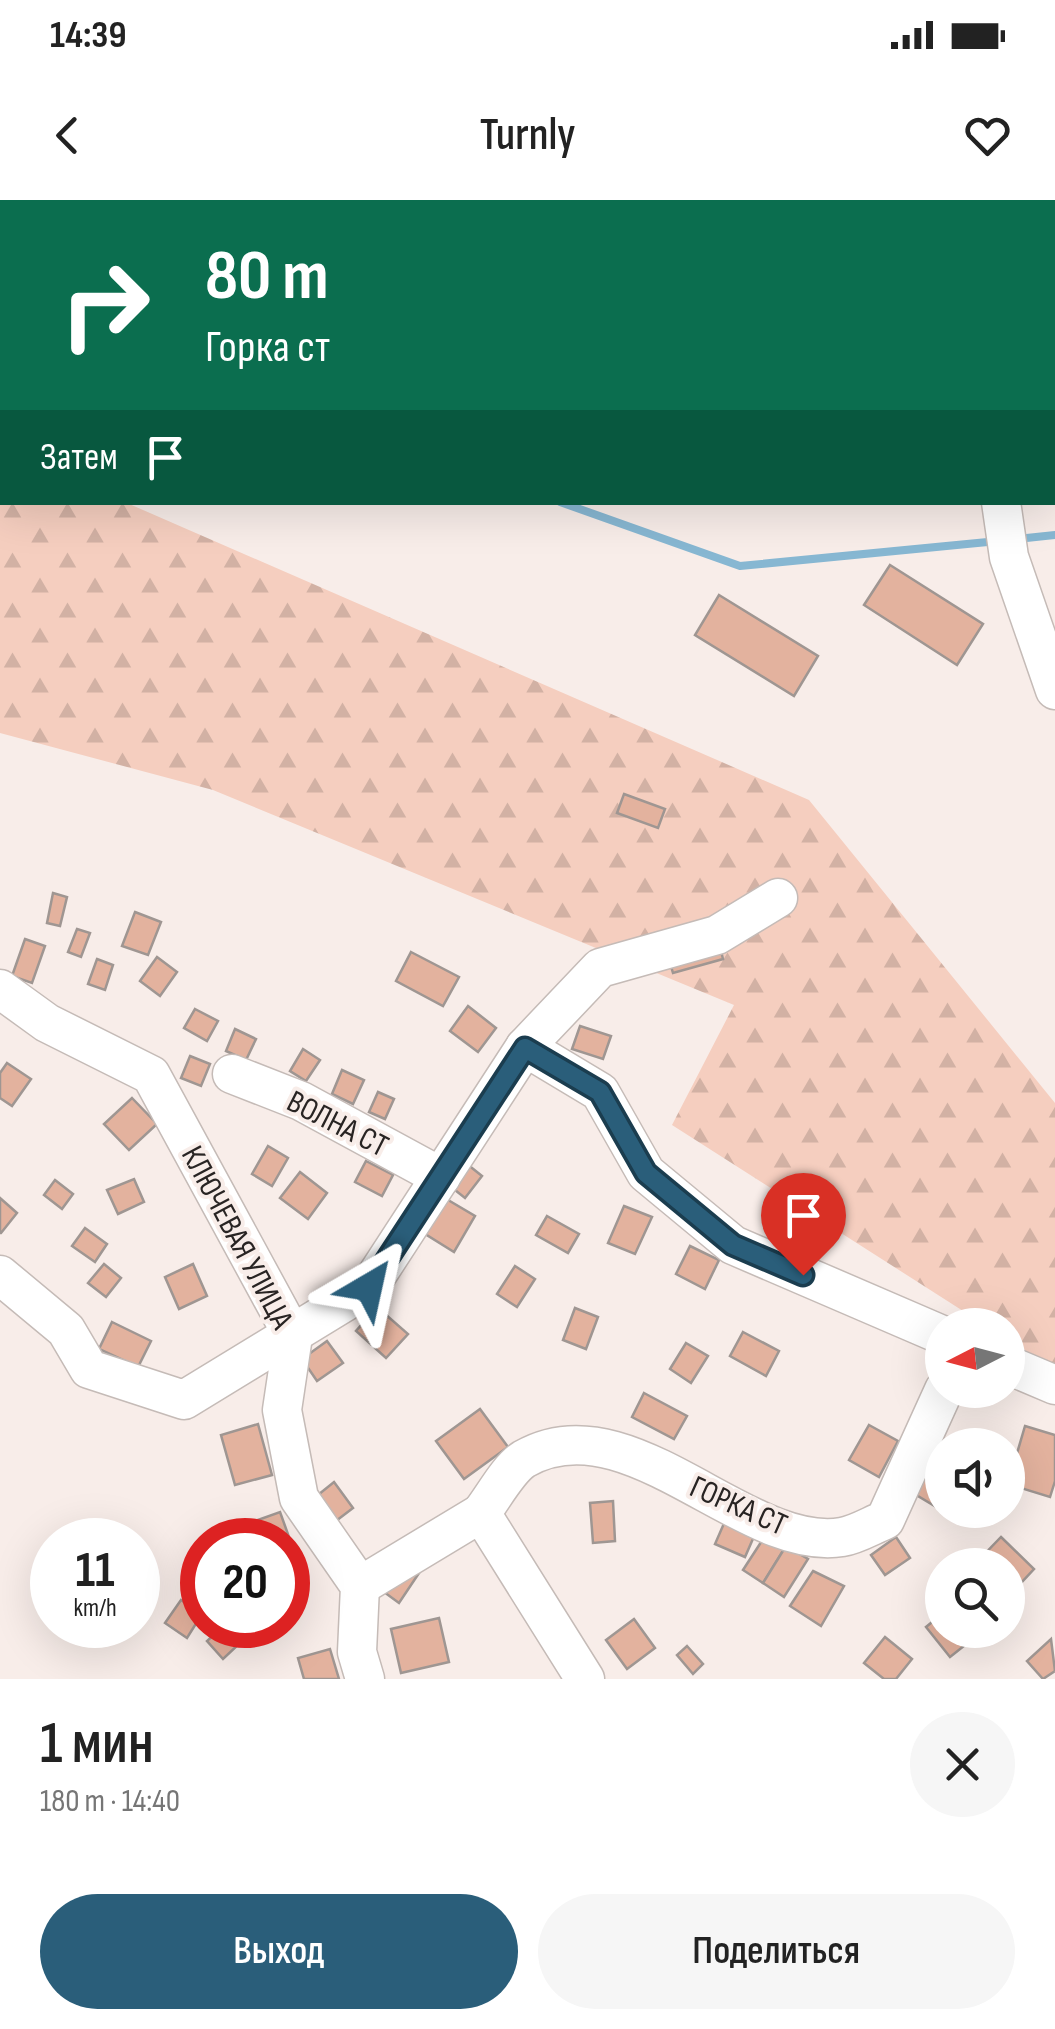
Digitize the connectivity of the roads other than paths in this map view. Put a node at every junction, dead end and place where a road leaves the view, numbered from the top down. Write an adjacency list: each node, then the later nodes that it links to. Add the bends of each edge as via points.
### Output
1 (1004, 527): 2 (street)
2 (1055, 690)
3 (778, 898): 5 (street, via 717,935 600,968)
4 (0, 989): 10 (street, КЛЮЧЕВАЯ УЛИЦА, via 47,1024 151,1075)
5 (525, 1048): 7 (street); 9 (street, via 600,1092 646,1173 733,1245)
6 (232, 1074): 7 (street, ВОЛНА СТ, via 301,1101)
7 (442, 1176): 10 (street, via 369,1287)
8 (0, 1275): 10 (street, via 66,1330 89,1368 184,1400)
9 (925, 1328)
10 (292, 1336): 15 (street, КЛЮЧЕВАЯ УЛИЦА, via 282,1410 299,1498)
11 (1025, 1372): 12 (street)
12 (1054, 1386)
13 (936, 1408): 14 (street, ГОРКА СТ, via 885,1520 841,1537 790,1532 636,1457 563,1444 521,1461)
14 (482, 1514): 15 (street, ГОРКА СТ); 17 (street)
15 (360, 1586): 16 (street, via 357,1652)
16 (365, 1679)
17 (585, 1679)

